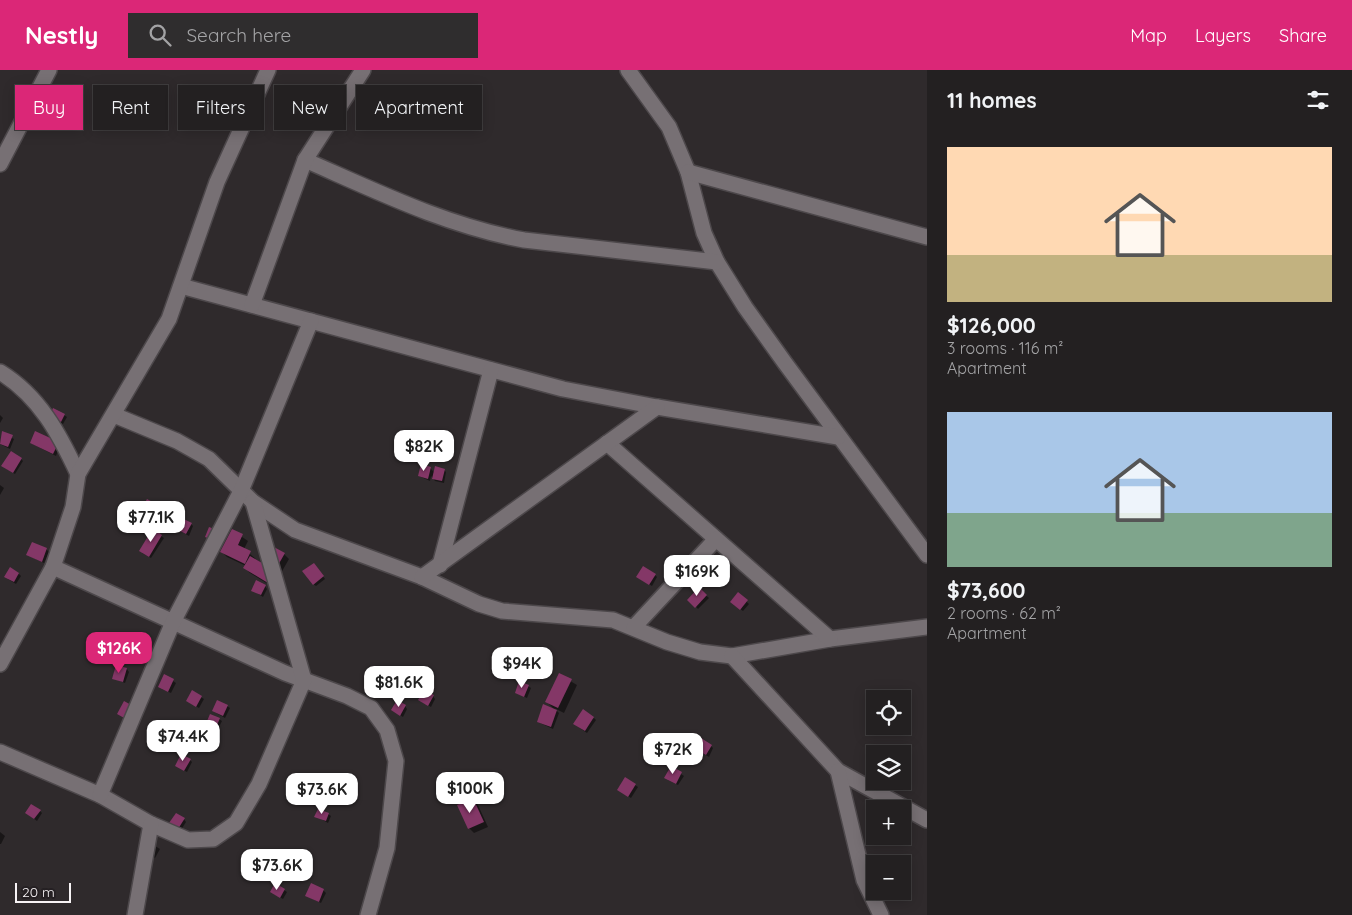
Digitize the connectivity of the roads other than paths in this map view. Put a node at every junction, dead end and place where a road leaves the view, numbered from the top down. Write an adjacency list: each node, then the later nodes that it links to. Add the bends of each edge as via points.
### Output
1 (50, 70): 5 (street)
2 (268, 70): 11 (street, via 217,182)
3 (363, 70): 6 (street)
4 (628, 70): 8 (street, via 669,127)
5 (4, 144): 7 (street)
6 (305, 160): 10 (street, via 396,200 494,234); 12 (street)
7 (0, 164)
8 (688, 172): 9 (street); 10 (street, via 704,233)
9 (927, 238)
10 (717, 262): 18 (street)
11 (182, 286): 12 (street); 17 (street, via 169,319)
12 (252, 305): 13 (street)
13 (312, 321): 14 (street); 21 (street)
14 (491, 370): 16 (street, via 563,389); 25 (street)
15 (0, 372): 20 (street, via 28,391 59,432)
16 (657, 407): 18 (street); 19 (street)
17 (114, 415): 20 (street); 21 (street, via 177,440 209,459)
18 (838, 436): 24 (street)
19 (607, 443): 23 (street); 25 (street)
20 (78, 474): 26 (street, via 73,507)
21 (242, 491): 22 (street); 28 (street)
22 (253, 502): 27 (street, via 295,530); 34 (street)
23 (716, 539): 30 (street); 31 (street)
24 (927, 556)
25 (440, 565): 27 (street)
26 (53, 567): 28 (street); 33 (street)
27 (422, 577): 30 (street, via 479,604 502,611 613,620)
28 (173, 622): 34 (street); 37 (street)
29 (927, 626): 31 (street)
30 (634, 627): 32 (street, via 700,652)
31 (830, 639): 32 (street)
32 (732, 656): 36 (street)
33 (0, 664)
34 (304, 680): 39 (street, via 259,784 236,823 214,839 188,840); 41 (street, via 371,708 387,730 396,761 387,848)
35 (0, 752): 37 (street)
36 (838, 771): 38 (street); 42 (street, via 864,880)
37 (100, 795): 39 (street)
38 (927, 820)
39 (150, 824): 40 (street)
40 (135, 915)
41 (368, 915)
42 (881, 915)

